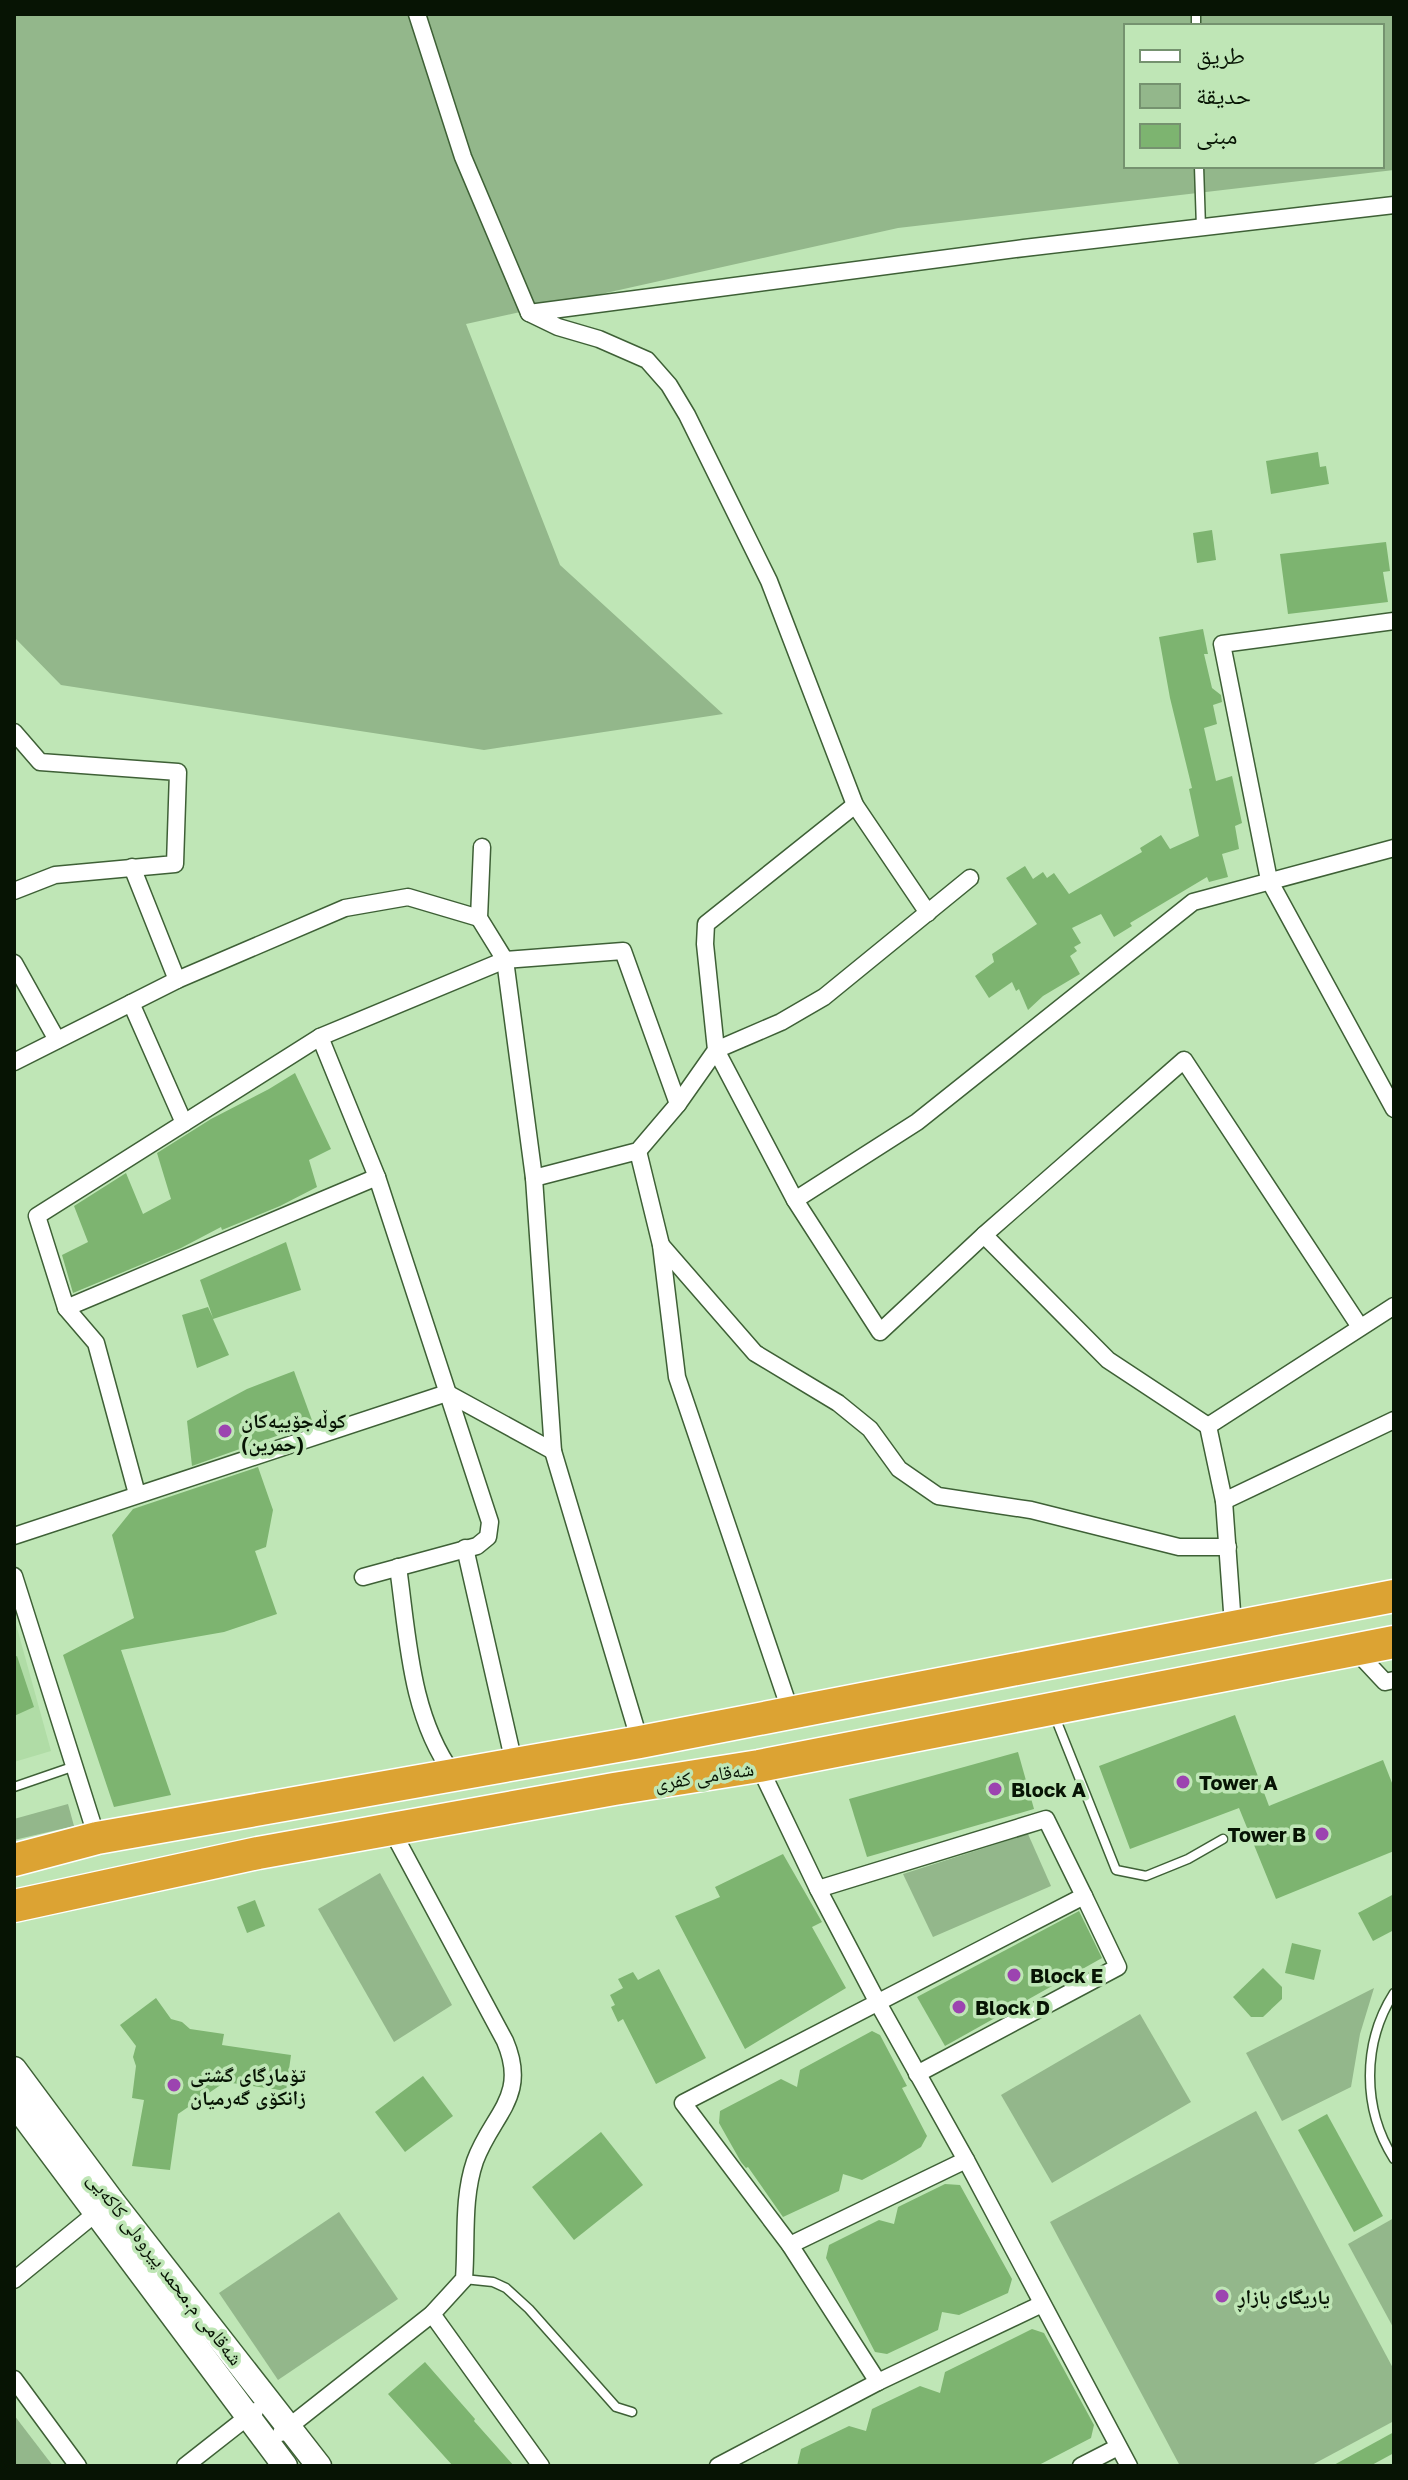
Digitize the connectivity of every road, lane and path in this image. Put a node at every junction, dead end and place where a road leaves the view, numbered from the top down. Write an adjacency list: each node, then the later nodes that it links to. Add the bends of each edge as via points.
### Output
1 (417, 14): 5 (street, via 463,157)
2 (1199, 168): 4 (lane)
3 (1394, 205): 4 (street)
4 (1201, 228): 5 (street)
5 (529, 313): 8 (street, via 647,360 669,385 769,581)
6 (1394, 621): 13 (street, via 1222,644)
7 (14, 732): 11 (street, via 40,762 178,772 175,864)
8 (855, 805): 15 (street); 23 (street, via 706,924)
9 (482, 847): 16 (street)
10 (1394, 848): 13 (street)
11 (132, 867): 14 (street, via 55,875); 19 (street)
12 (970, 878): 15 (street)
13 (1269, 880): 26 (street); 31 (street, via 1193,902 917,1122)
14 (14, 891)
15 (928, 913): 23 (street, via 824,997)
16 (479, 918): 17 (street); 19 (street, via 408,897 345,908)
17 (505, 960): 21 (street); 25 (street, via 623,951); 30 (street)
18 (14, 963): 22 (street)
19 (177, 980): 20 (street)
20 (131, 1003): 22 (street); 27 (street)
21 (320, 1037): 27 (street); 29 (street)
22 (57, 1040): 24 (street)
23 (716, 1050): 25 (street); 31 (street)
24 (14, 1062)
25 (678, 1104): 28 (street)
26 (1394, 1109)
27 (184, 1123): 35 (street, via 37,1216)
28 (638, 1151): 30 (street); 33 (street)
29 (377, 1177): 35 (street); 37 (street)
30 (534, 1178): 40 (street)
31 (795, 1200): 32 (street, via 880,1332)
32 (984, 1235): 36 (street, via 1184,1060); 39 (street, via 1108,1360)
33 (661, 1245): 44 (street, via 755,1353 838,1403 870,1429 899,1469 938,1496 1031,1510 1179,1547); 55 (street, via 677,1377)
34 (1394, 1306): 36 (street)
35 (66, 1308): 41 (street, via 96,1343)
36 (1360, 1327): 39 (street)
37 (447, 1393): 40 (street); 41 (street); 45 (street, via 490,1522 488,1537)
38 (1394, 1420): 42 (street)
39 (1208, 1426): 42 (street)
40 (553, 1451): 56 (street)
41 (137, 1494): 43 (street)
42 (1224, 1501): 44 (street)
43 (14, 1536)
44 (1228, 1547): 50 (street)
45 (465, 1548): 46 (street); 57 (street)
46 (398, 1567): 48 (street); 60 (street, via 421,1711)
47 (14, 1576): 58 (street)
48 (363, 1577)
49 (1394, 1596): 50 (highway)
50 (1233, 1625): 55 (highway)
51 (1394, 1642): 52 (highway, شەقامی کفری)
52 (1355, 1650): 53 (street); 54 (highway, شەقامی کفری)
53 (1391, 1684)
54 (1052, 1708): 59 (highway, شەقامی کفری); 64 (lane, via 1116,1870 1146,1876)
55 (791, 1713): 56 (highway)
56 (640, 1742): 57 (highway)
57 (514, 1763): 60 (highway)
58 (75, 1765): 61 (lane); 63 (street)
59 (759, 1766): 62 (highway, شەقامی کفری); 66 (street)
60 (453, 1774): 63 (highway)
61 (14, 1787)
62 (391, 1829): 68 (highway, شەقامی کفری); 78 (street, via 513,2058 511,2094 475,2161 466,2212)
63 (97, 1838): 65 (highway)
64 (1223, 1839)
65 (14, 1860)
66 (818, 1889): 67 (street, via 1046,1819); 70 (street)
67 (1084, 1896): 70 (street); 72 (street, via 1118,1967)
68 (14, 1906)
69 (1394, 1993): 74 (lane, via 1373,2044 1370,2088 1379,2131)
70 (878, 2003): 72 (street); 77 (street, via 683,2103)
71 (14, 2069): 76 (street, شەقامی م.محمد پیروەلی کاکەیی)
72 (917, 2074): 75 (street)
73 (14, 2103): 76 (street, شەقامی م.محمد پیروەلی کاکەیی)
74 (1394, 2159)
75 (966, 2160): 77 (street); 80 (street)
76 (103, 2207): 79 (street); 84 (street, شەقامی م.محمد پیروەلی کاکەیی); 86 (street, شەقامی م.محمد پیروەلی کاکەیی)
77 (790, 2245): 83 (street)
78 (464, 2279): 81 (street); 85 (lane, via 506,2288 616,2407)
79 (14, 2280)
80 (1042, 2304): 83 (street); 89 (street)
81 (432, 2314): 87 (street); 94 (street)
82 (14, 2379): 90 (street)
83 (878, 2382): 95 (street)
84 (268, 2399): 86 (street); 87 (street, شەقامی م.محمد پیروەلی کاکەیی)
85 (632, 2412)
86 (248, 2416): 88 (street, شەقامی م.محمد پیروەلی کاکەیی); 91 (street)
87 (289, 2427): 88 (street); 93 (street, شەقامی م.محمد پیروەلی کاکەیی)
88 (268, 2444): 92 (street, شەقامی م.محمد پیروەلی کاکەیی)
89 (1118, 2447): 96 (street); 97 (street)
90 (78, 2466)
91 (185, 2466)
92 (285, 2466)
93 (319, 2466)
94 (541, 2466)
95 (718, 2466)
96 (1081, 2466)
97 (1129, 2466)

